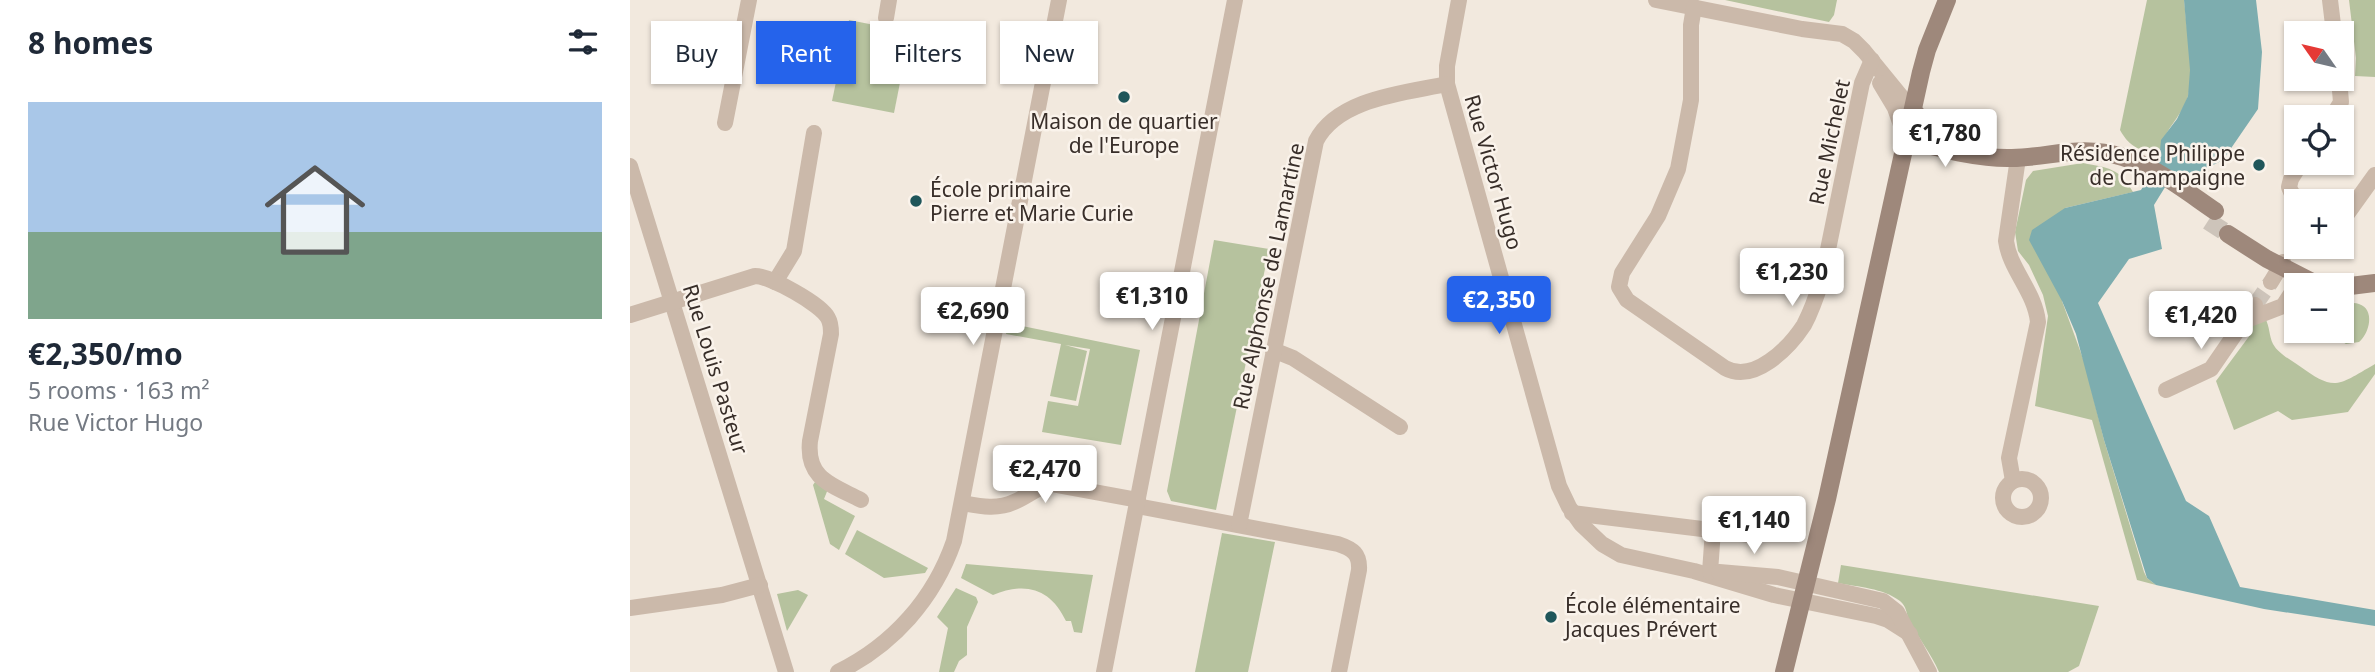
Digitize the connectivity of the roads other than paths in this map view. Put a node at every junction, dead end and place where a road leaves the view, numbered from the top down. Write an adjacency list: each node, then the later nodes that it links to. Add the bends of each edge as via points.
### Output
1 (748, 0): 15 (street)
2 (890, 0): 10 (street)
3 (1059, 0): 41 (street)
4 (1235, 0): 42 (street)
5 (1459, 0): 13 (street, Rue Victor Hugo)
6 (1656, 0): 9 (street, Rue Michelet)
7 (1947, 0): 14 (street, via 1926,55)
8 (2330, 0): 11 (street)
9 (1693, 8): 12 (street, Rue Michelet, via 1842,34 1858,44); 12 (street, Rue Michelet, via 1689,118 1678,169 1658,216 1622,273 1619,287 1623,297 1732,372 1748,373 1773,358 1800,330 1813,306)
10 (887, 18)
11 (2333, 21)
12 (1870, 64): 14 (street, Rue Michelet); 17 (street, Rue Michelet, via 1895,107)
13 (1447, 84): 36 (street, Rue Alphonse de Lamartine, via 1354,107 1319,135 1311,155); 43 (street, Rue Victor Hugo, via 1559,486)
14 (1913, 111): 17 (street); 18 (street, via 1941,135)
15 (725, 123)
16 (814, 133): 27 (street, via 793,251)
17 (1906, 139): 18 (street); 49 (street)
18 (1992, 156): 19 (street)
19 (2018, 158): 23 (street, via 2077,150 2110,153 2132,160); 39 (street, via 2006,241 2035,304 2038,322 2009,458)
20 (630, 166): 31 (street, Rue Louis Pasteur)
21 (2375, 176): 22 (street)
22 (2354, 205)
23 (2212, 216)
24 (2231, 229): 25 (street)
25 (2282, 264): 26 (street); 28 (street)
26 (2292, 273)
27 (775, 282): 31 (street, via 750,276); 40 (street, via 828,318 830,340 809,458 824,480)
28 (2271, 282)
29 (2375, 283): 30 (street)
30 (2354, 286)
31 (673, 301): 34 (street); 48 (street, Rue Louis Pasteur)
32 (2255, 305): 35 (street)
33 (2284, 305): 35 (street)
34 (630, 315)
35 (2244, 321): 37 (street, via 2211,369)
36 (1273, 350): 38 (street, via 1293,358); 44 (street, Rue Alphonse de Lamartine)
37 (2166, 390)
38 (1400, 427)
39 (2013, 481)
40 (861, 500)
41 (962, 503): 42 (street, via 1007,505 1051,484); 52 (street, via 946,561 916,611 890,638)
42 (1137, 503): 44 (street); 53 (street)
43 (1572, 513): 45 (street); 47 (street, Rue Victor Hugo, via 1597,540 1620,555)
44 (1239, 525): 54 (street, via 1338,544 1357,555 1359,570)
45 (1713, 530): 46 (street); 47 (street)
46 (1751, 535)
47 (1702, 571): 49 (street, Rue Victor Hugo, via 1760,575)
48 (761, 584): 50 (street); 51 (street, Rue Louis Pasteur)
49 (1805, 592): 55 (street); 56 (street, Rue Victor Hugo, via 1883,601 1896,612)
50 (630, 608)
51 (786, 672)
52 (838, 672)
53 (1104, 672)
54 (1339, 672)
55 (1784, 672)
56 (1929, 672)

